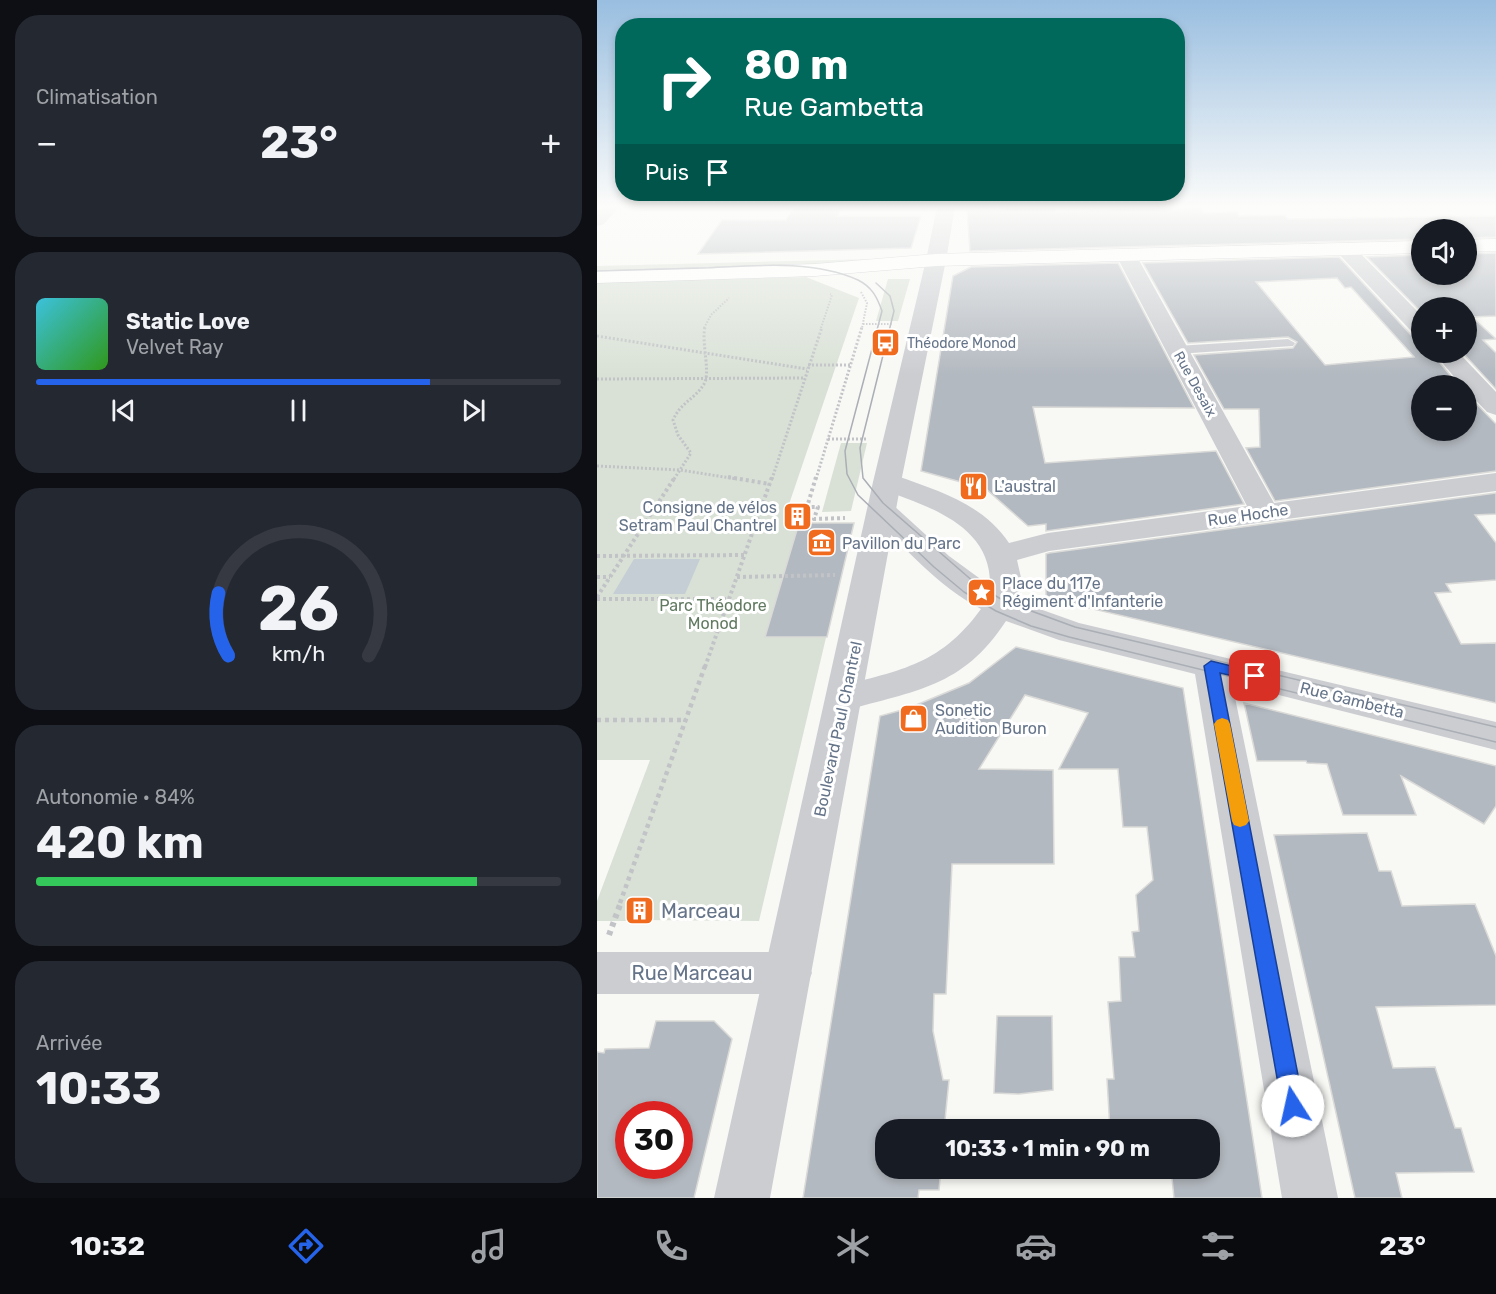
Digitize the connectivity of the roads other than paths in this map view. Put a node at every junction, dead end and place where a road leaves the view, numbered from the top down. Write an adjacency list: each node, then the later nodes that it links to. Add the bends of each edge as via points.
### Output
1 (901, 263): 5 (main road)
2 (935, 263): 12 (street, Boulevard Paul Chantrel)
3 (1130, 263): 8 (street, Rue Desaix)
4 (1358, 263): 6 (street)
5 (597, 278)
6 (1411, 318)
7 (1288, 343): 8 (lane)
8 (1176, 350): 13 (street, Rue Desaix)
9 (1454, 363): 10 (street)
10 (1496, 407)
11 (1496, 482): 13 (street, Rue Hoche)
12 (883, 503): 14 (street, via 927,497 964,514 993,539); 15 (street, Rue Gambetta, via 933,558); 17 (street, Boulevard Paul Chantrel)
13 (1265, 513): 14 (street, Rue Hoche, via 1049,543)
14 (1002, 554): 15 (street, via 1007,578)
15 (1000, 606): 16 (street, Rue Gambetta, via 1071,632); 17 (street, via 967,649 949,662 925,675)
16 (1211, 666): 18 (street, Rue Gambetta); 22 (street)
17 (844, 698): 20 (street, Boulevard Paul Chantrel)
18 (1496, 736)
19 (602, 957): 20 (street, Rue Marceau)
20 (788, 973): 21 (street, Boulevard Paul Chantrel)
21 (742, 1198)
22 (1310, 1198)

